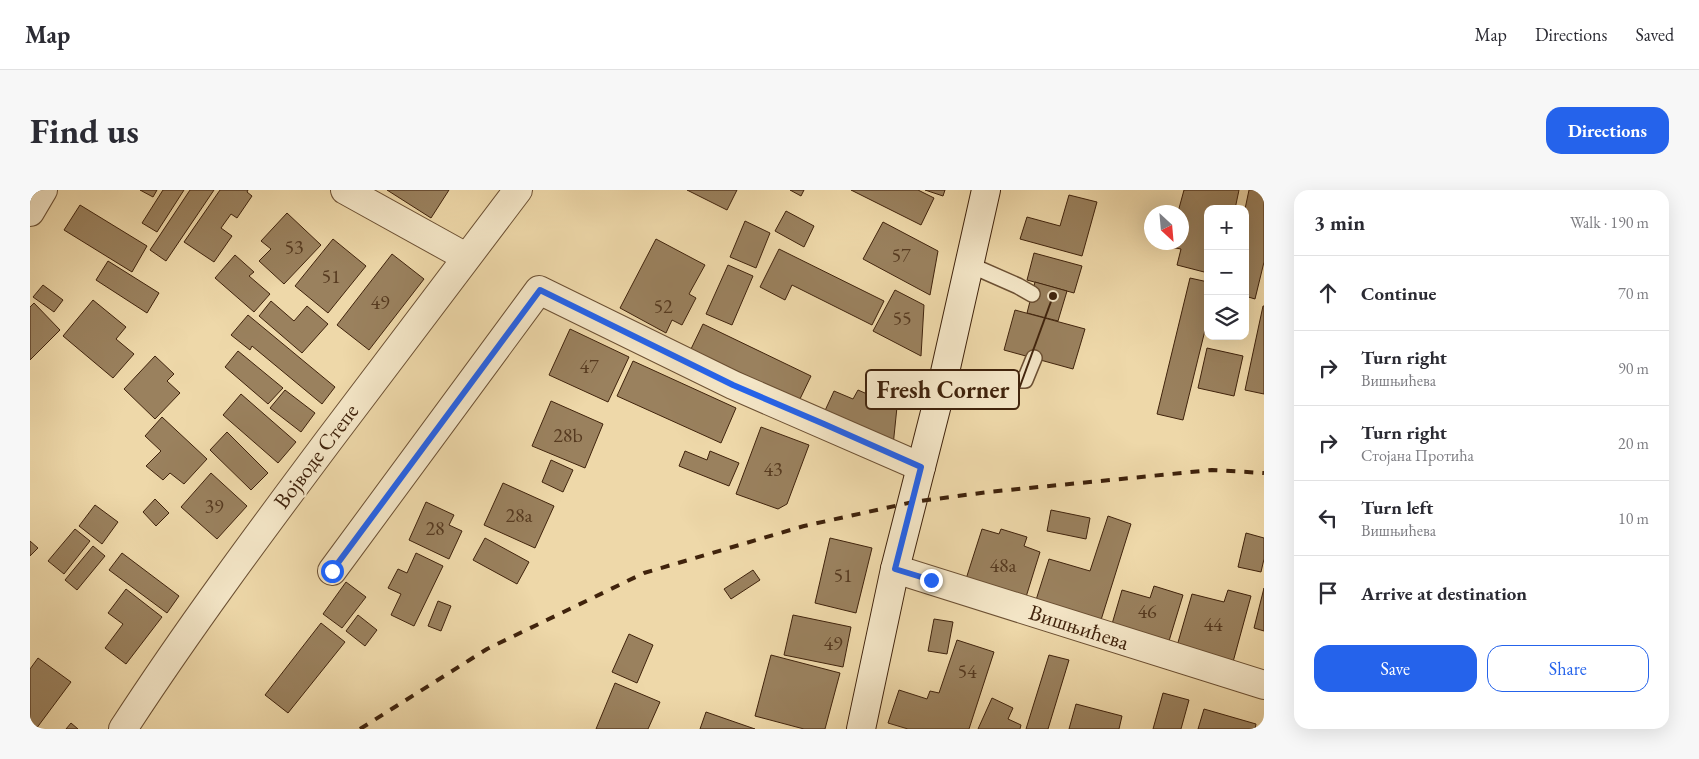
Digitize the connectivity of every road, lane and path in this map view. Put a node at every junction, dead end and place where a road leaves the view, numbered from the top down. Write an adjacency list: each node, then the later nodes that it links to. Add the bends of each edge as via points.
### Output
1 (43, 190): 5 (street)
2 (345, 190): 6 (street)
3 (518, 190): 6 (street, Војводе Степе)
4 (986, 190): 7 (street)
5 (30, 212)
6 (466, 258): 15 (street, Војводе Степе, via 227,576)
7 (968, 264): 8 (lane); 10 (street)
8 (1032, 294)
9 (1034, 358): 10 (lane, via 1025,380)
10 (943, 381): 11 (street)
11 (921, 467): 12 (street); 13 (street, via 733,385 540,290)
12 (895, 569): 14 (street, Вишњићева); 16 (street)
13 (332, 571)
14 (1264, 685)
15 (123, 729)
16 (861, 729)

